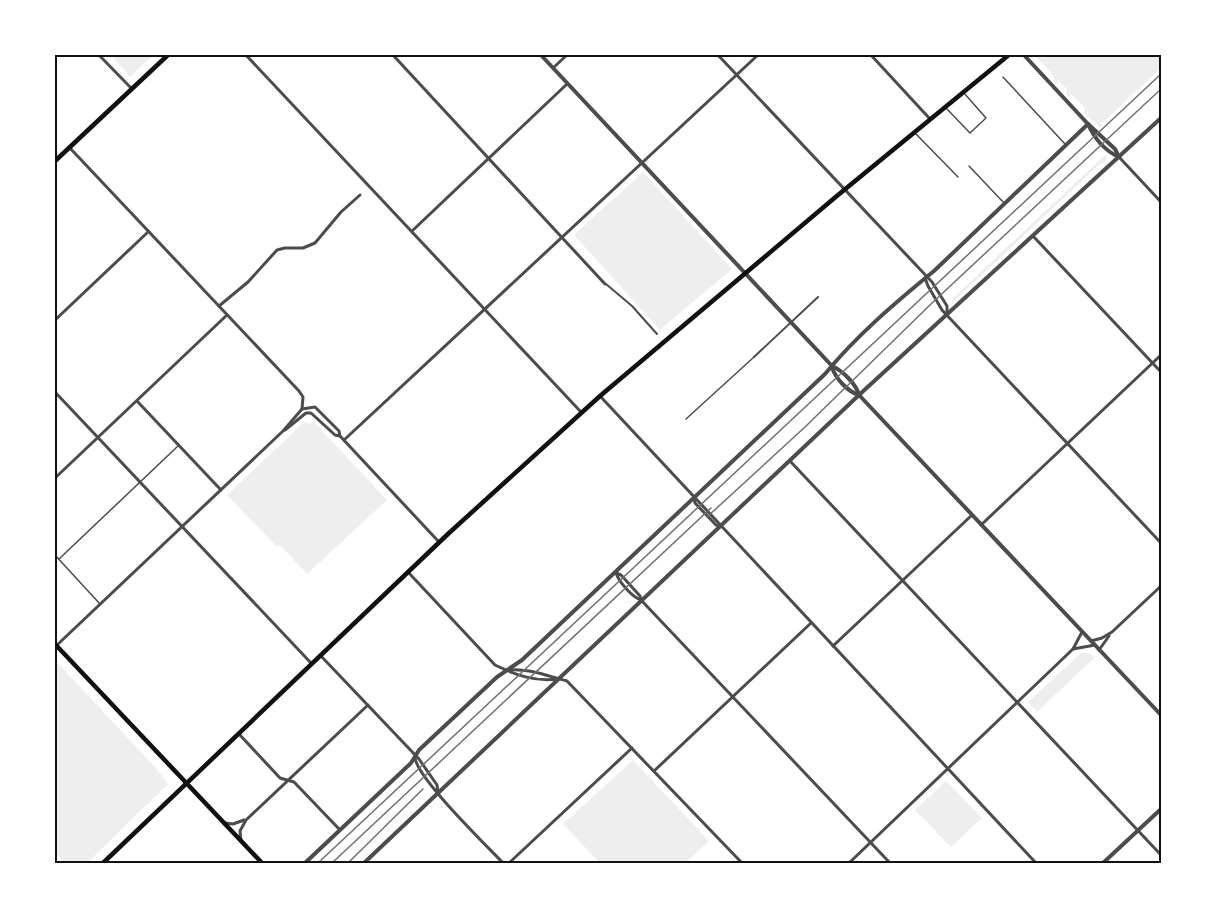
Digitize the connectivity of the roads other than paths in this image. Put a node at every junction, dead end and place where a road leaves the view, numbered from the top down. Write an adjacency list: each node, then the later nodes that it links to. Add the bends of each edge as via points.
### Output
1 (98, 54): 16 (street)
2 (169, 54): 16 (main road)
3 (245, 54): 35 (street)
4 (392, 54): 26 (street)
5 (540, 54): 12 (street)
6 (568, 54): 12 (street)
7 (717, 54): 13 (street)
8 (759, 54): 13 (street)
9 (870, 54): 20 (street)
10 (1010, 54): 17 (main road)
11 (1023, 54): 21 (street)
12 (553, 68): 15 (street)
13 (736, 75): 28 (street); 31 (street)
14 (1003, 77): 23 (lane)
15 (567, 84): 26 (street); 28 (street)
16 (132, 89): 24 (main road)
17 (963, 92): 18 (main road); 18 (lane, via 986,118 970,133)
18 (945, 107): 20 (main road)
19 (1161, 118): 25 (street)
20 (930, 119): 22 (main road)
21 (1088, 124): 23 (street); 25 (street)
22 (914, 132): 30 (lane); 31 (main road)
23 (1066, 144): 34 (street)
24 (69, 147): 27 (main road); 36 (street)
25 (1119, 157): 33 (street); 38 (street)
26 (489, 158): 35 (street); 37 (street)
27 (54, 161)
28 (642, 163): 37 (street); 39 (street)
29 (969, 166): 34 (lane)
30 (958, 177)
31 (844, 190): 39 (main road); 40 (street)
32 (360, 195): 43 (street, via 315,243 277,250)
33 (1161, 202)
34 (1004, 203): 40 (street)
35 (412, 231): 44 (street)
36 (148, 232): 43 (street); 47 (street)
37 (562, 236): 41 (street); 44 (street)
38 (1033, 236): 45 (street); 52 (street)
39 (745, 273): 48 (street); 57 (main road)
40 (925, 278): 45 (street, via 932,282); 53 (street)
41 (606, 284): 49 (street)
42 (818, 297): 48 (street)
43 (219, 306): 46 (street)
44 (484, 308): 60 (street); 67 (street)
45 (947, 314): 56 (street); 68 (street)
46 (227, 315): 58 (street); 59 (street, via 299,391 303,397)
47 (54, 321)
48 (791, 322): 51 (street); 53 (street)
49 (657, 334)
50 (1161, 356): 52 (street)
51 (754, 357): 63 (lane)
52 (1153, 363): 54 (street); 68 (street)
53 (832, 366): 56 (street); 74 (street)
54 (1161, 372)
55 (54, 391): 66 (street)
56 (860, 395): 70 (street); 75 (street)
57 (600, 396): 60 (main road); 74 (street)
58 (137, 401): 66 (street); 69 (street)
59 (301, 411): 61 (street, via 315,407); 64 (street)
60 (581, 412): 79 (main road)
61 (324, 415): 62 (street); 65 (street)
62 (320, 419): 64 (street, via 306,413); 65 (street)
63 (686, 419)
64 (283, 430): 73 (street)
65 (340, 436): 67 (street)
66 (98, 438): 71 (street); 72 (street)
67 (344, 440): 79 (street)
68 (1067, 444): 76 (street); 80 (street)
69 (179, 446): 72 (lane); 73 (street)
70 (790, 461): 77 (street); 85 (street)
71 (54, 479)
72 (140, 483): 78 (street); 82 (lane)
73 (220, 490): 78 (street)
74 (694, 498): 77 (street); 84 (street)
75 (972, 514): 76 (street); 85 (street)
76 (981, 525): 90 (street)
77 (720, 526): 87 (street); 89 (street)
78 (182, 527): 88 (street); 99 (street)
79 (440, 542): 83 (main road)
80 (1161, 543)
81 (54, 554): 82 (lane)
82 (59, 559): 88 (lane)
83 (408, 572): 98 (main road); 100 (street, via 495,665)
84 (616, 573): 87 (street); 100 (street)
85 (902, 581): 95 (street); 103 (street)
86 (1161, 586): 91 (street)
87 (641, 600): 101 (street); 102 (street)
88 (101, 604): 93 (street)
89 (811, 623): 95 (street); 102 (street)
90 (1082, 632): 92 (street); 96 (street)
91 (1112, 632): 92 (street); 97 (street)
92 (1091, 641): 94 (street)
93 (55, 645): 112 (main road)
94 (1095, 645): 96 (street); 97 (street)
95 (833, 646): 109 (street)
96 (1073, 649): 103 (street)
97 (1099, 650): 105 (street)
98 (320, 655): 99 (main road); 104 (street)
99 (311, 663): 106 (main road)
100 (507, 671): 101 (street, via 519,669); 108 (street)
101 (559, 679): 107 (street, via 567,681); 113 (street)
102 (733, 697): 110 (street); 120 (street)
103 (1017, 702): 109 (street); 118 (street)
104 (368, 705): 108 (street); 111 (street)
105 (1161, 715)
106 (238, 732): 111 (street, via 280,778); 112 (main road)
107 (632, 748): 110 (street); 127 (street)
108 (415, 756): 113 (street); 117 (street)
109 (948, 769): 120 (street); 131 (street)
110 (654, 771): 128 (street)
111 (288, 780): 115 (street); 117 (street)
112 (186, 782): 116 (main road); 122 (main road)
113 (438, 793): 125 (street); 126 (street)
114 (1161, 809): 118 (street)
115 (246, 820): 116 (street); 119 (street, via 240,831)
116 (224, 823): 119 (main road)
117 (340, 830): 124 (street)
118 (1138, 830): 121 (street); 132 (street)
119 (241, 841): 123 (main road)
120 (870, 842): 129 (street); 130 (street)
121 (1161, 855)
122 (103, 863)
123 (262, 863)
124 (305, 863)
125 (364, 863)
126 (503, 863)
127 (509, 863)
128 (742, 863)
129 (849, 863)
130 (890, 863)
131 (1036, 863)
132 (1103, 863)

